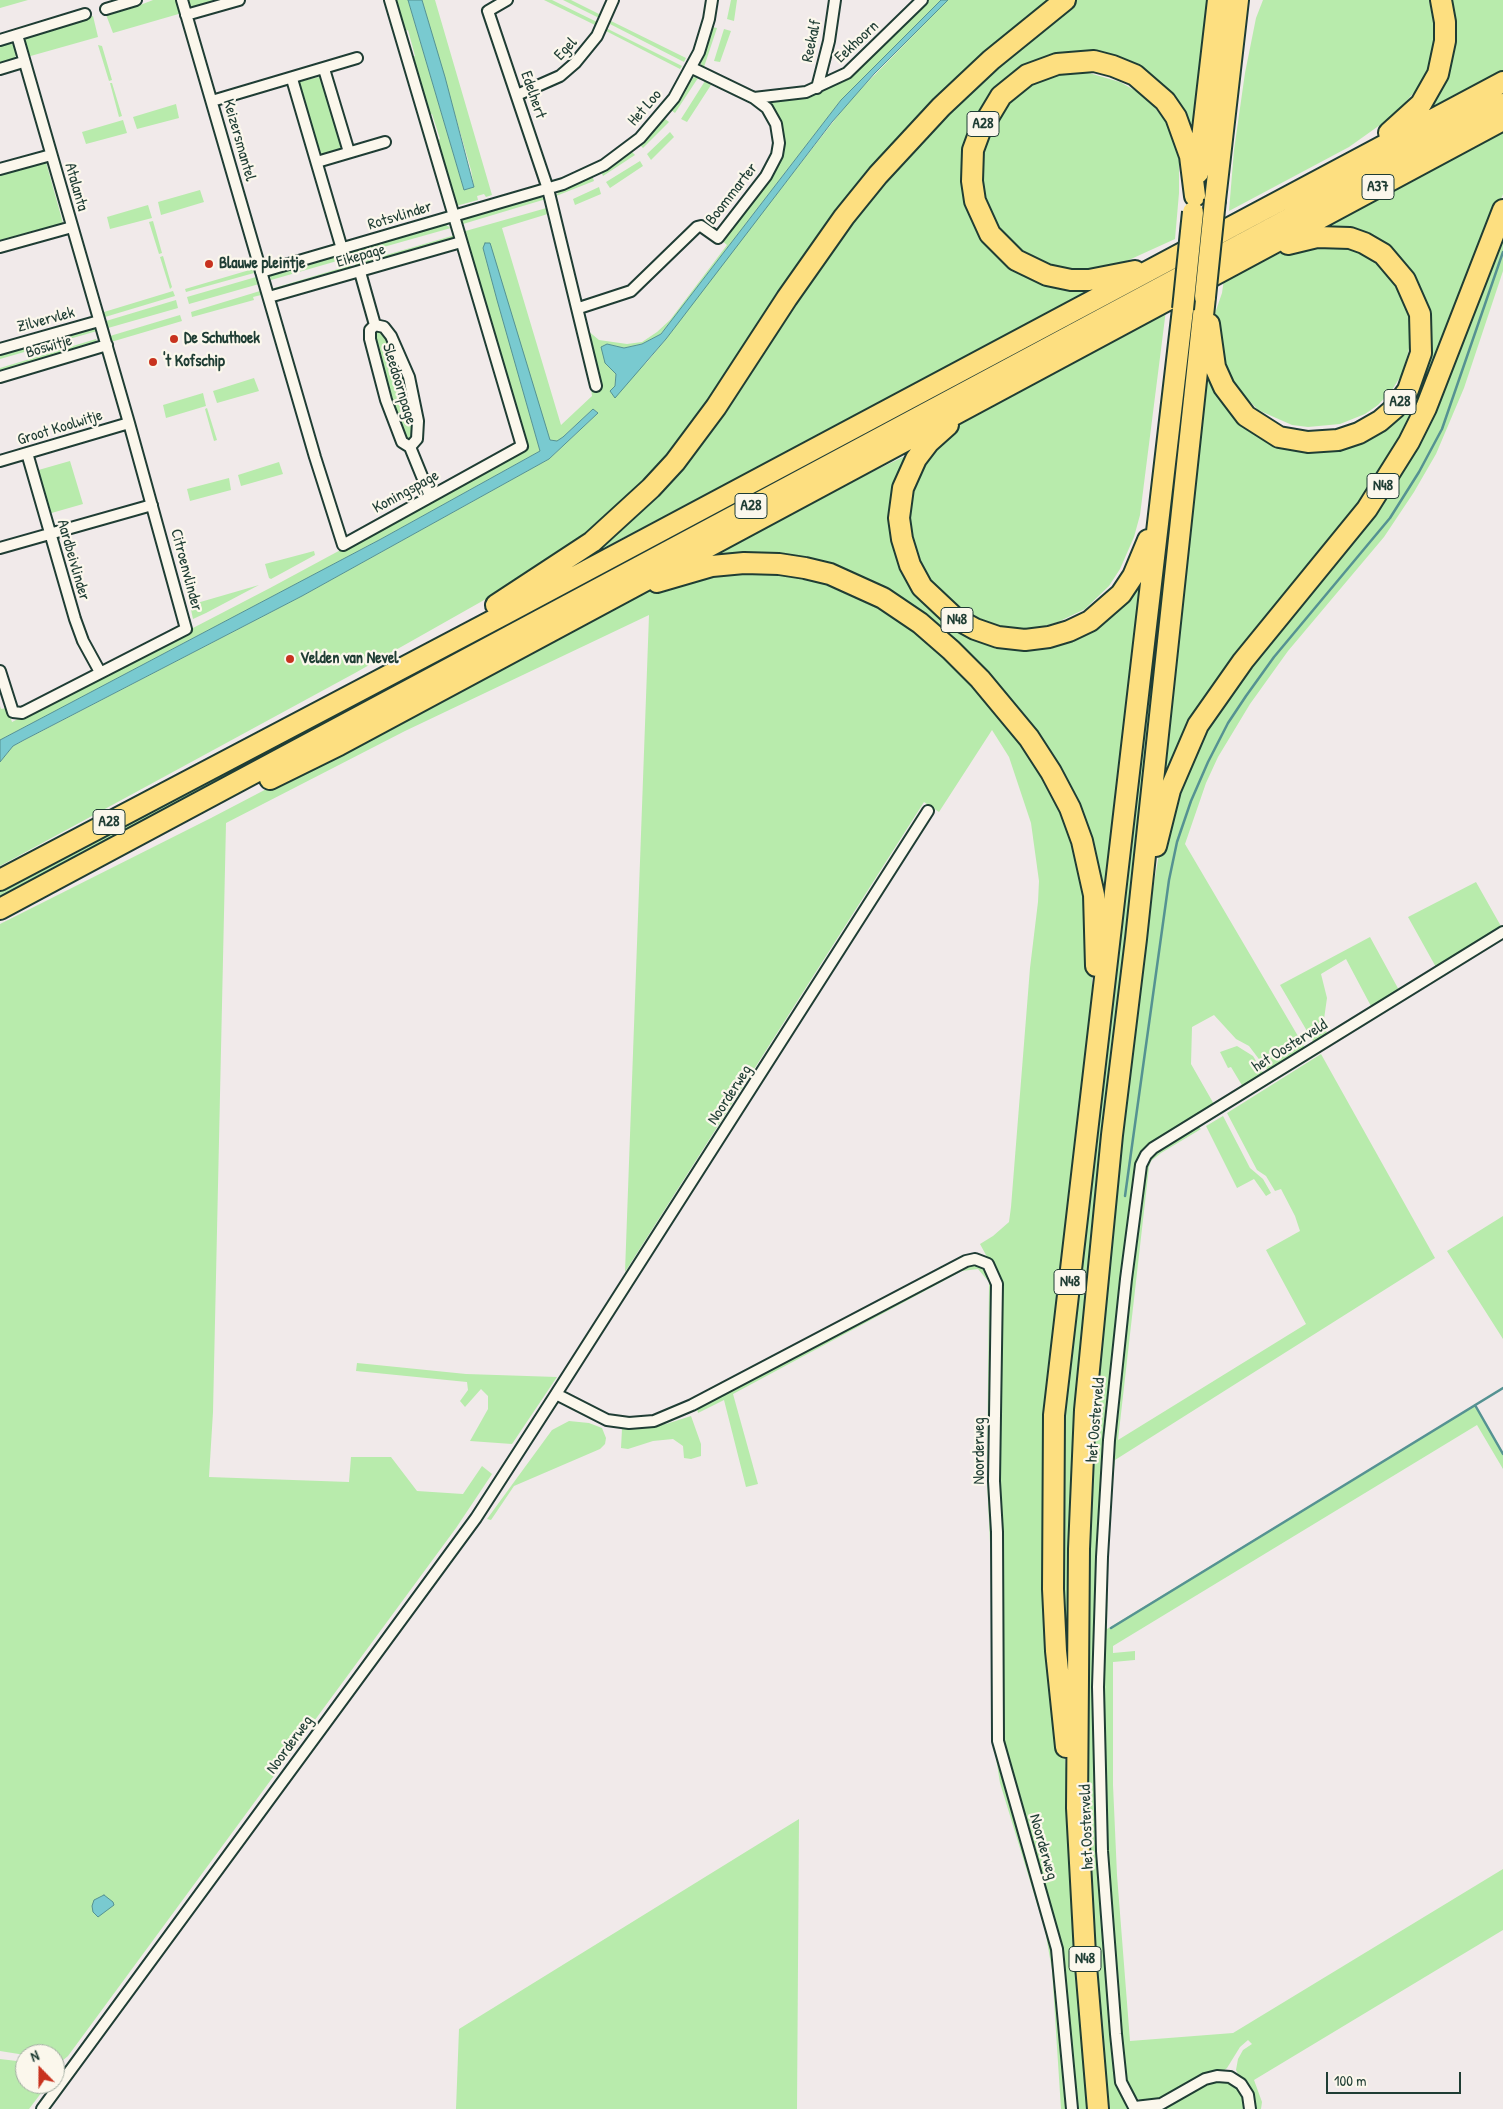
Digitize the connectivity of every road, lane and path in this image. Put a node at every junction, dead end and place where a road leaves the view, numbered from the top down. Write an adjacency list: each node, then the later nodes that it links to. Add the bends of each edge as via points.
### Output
1 (136, 0): 16 (street)
2 (182, 0): 19 (street, Keizersmantel)
3 (239, 0): 19 (street)
4 (390, 0): 46 (street)
5 (484, 0): 17 (street, Edelhert)
6 (507, 0): 17 (street)
7 (613, 0): 31 (street, Egel, via 597,36 575,63 560,76)
8 (712, 0): 25 (street, Het Loo, via 704,39)
9 (835, 0): 30 (street, Reekalf)
10 (922, 0): 30 (street, Eekhoorn, via 858,64 837,80)
11 (1065, 0): 78 (highway, A28, via 970,80 878,175 798,281 716,407 675,462 638,501 592,542 556,567 433,640)
12 (1218, 0): 44 (highway, A28)
13 (1238, 0): 21 (highway, A28)
14 (1252, 0): 21 (highway, A28)
15 (1441, 0): 39 (highway, A28, via 1446,41 1431,89 1406,120)
16 (106, 9)
17 (488, 11): 31 (street, Edelhert)
18 (85, 14): 20 (street)
19 (186, 15): 33 (street, Keizersmantel)
20 (17, 35): 22 (street); 24 (street, Atalanta)
21 (1234, 38): 56 (highway, A28, bridge)
22 (0, 40)
23 (357, 58): 27 (street)
24 (23, 62): 26 (street); 38 (street, Atalanta)
25 (692, 68): 32 (street); 43 (street, Het Loo, via 663,113 632,144 585,174)
26 (0, 69)
27 (324, 69): 28 (street); 37 (street)
28 (292, 79): 33 (street); 40 (street)
29 (1503, 82): 39 (highway, A37)
30 (817, 88): 32 (street, Eekhoorn)
31 (517, 95): 43 (street, Edelhert)
32 (754, 98): 57 (street, Boommarter, via 767,108 776,124 777,155 766,176 718,238 701,226 697,227 631,292)
33 (212, 101): 53 (street, Keizersmantel)
34 (1503, 104): 42 (highway, A37)
35 (1503, 120): 51 (highway, A37)
36 (385, 142): 37 (street)
37 (349, 152): 40 (street)
38 (51, 155): 41 (street); 47 (street, Atalanta)
39 (1355, 160): 52 (highway, A28)
40 (317, 162): 50 (street)
41 (0, 169)
42 (1372, 174): 80 (highway, A28)
43 (548, 189): 46 (street, Rotsvlinder); 57 (street)
44 (1194, 204): 52 (highway, A28, via 1190,156 1184,135 1165,101 1134,75 1094,61 1057,64 1027,75 1014,84 989,112 973,150 975,201 990,234 1016,260 1030,268 1071,280 1089,280 1130,273); 58 (highway, A28, bridge)
45 (1503, 210): 84 (highway, N48, via 1426,408 1385,482 1338,545 1242,661 1198,725 1170,790)
46 (453, 215): 48 (street, Koningspage); 50 (street, Rotsvlinder)
47 (72, 226): 49 (street); 59 (street, Atalanta)
48 (461, 242): 54 (street, Eikepage); 70 (street, Koningspage, via 522,446)
49 (0, 247)
50 (342, 248): 53 (street, Rotsvlinder)
51 (1252, 254): 56 (highway, A28, via 1317,237 1338,236 1364,243 1394,265 1414,295 1422,332 1417,371 1395,408 1359,433 1338,440 1308,442 1279,437 1263,428 1246,416 1224,387 1216,367); 65 (highway, A28)
52 (1177, 257): 78 (highway, A28)
53 (261, 272): 55 (street, Koningspage)
54 (360, 272): 55 (street, Eikepage); 60 (street, Sleedoornpage)
55 (269, 297): 70 (street, Koningspage, via 343,545)
56 (1205, 297): 84 (highway, N48)
57 (579, 308): 64 (street)
58 (1183, 309): 71 (highway, N48)
59 (99, 321): 61 (street, Citroenvlinder); 62 (street, Zilvervlek)
60 (375, 325): 67 (street, Sleedoornpage, via 370,330 370,338 378,373 402,442); 67 (street, Sleedoornpage, via 384,327 391,336 409,377 418,421 417,439)
61 (107, 345): 63 (street, Boswitje); 66 (street, Citroenvlinder)
62 (0, 349)
63 (0, 376)
64 (596, 386)
65 (990, 394): 71 (highway, N48, via 929,442 916,459 900,503 902,539 910,565 922,587 955,618 998,637 1025,640 1056,635 1090,621 1120,594 1133,576 1143,556); 75 (highway, A28)
66 (130, 423): 68 (street, Groot Koolwitje); 72 (street, Citroenvlinder)
67 (410, 447): 70 (street, Sleedoornpage)
68 (27, 453): 69 (street, Groot Koolwitje); 73 (street, Aardbeivlinder)
69 (0, 461)
70 (430, 496)
71 (1160, 500): 85 (highway, N48)
72 (152, 505): 73 (street); 77 (street, Citroenvlinder, via 186,629)
73 (50, 534): 74 (street); 77 (street, Aardbeivlinder, via 75,619)
74 (0, 548)
75 (614, 596): 80 (highway, A28, via 322,753 254,787); 85 (highway, A28, via 712,566 744,563 805,568 830,574 883,598 920,623 951,650 1029,738 1062,792 1082,841 1090,871 1096,919)
76 (0, 671): 77 (street, Citroenvlinder, via 13,712 22,713)
77 (100, 672)
78 (354, 692): 81 (highway, A28)
79 (928, 811): 86 (street, Noorderweg)
80 (130, 839): 82 (highway, A28)
81 (0, 880)
82 (0, 909)
83 (1503, 932): 88 (street, het Oosterveld, via 1153,1148 1141,1165 1123,1298 1109,1440 1098,1687 1102,1851 1116,2034 1121,2082)
84 (1136, 939): 87 (highway, N48, via 1112,1135 1085,1410 1079,1540)
85 (1096, 1063): 87 (highway, N48, via 1054,1415 1052,1528 1055,1634 1065,1740)
86 (556, 1394): 89 (street, Noorderweg, via 476,1518); 90 (street, Noorderweg, via 607,1420 629,1423 654,1421 692,1405 966,1261 981,1260 990,1268 997,1288 994,1481 998,1741 1056,1949)
87 (1077, 1808): 91 (highway, N48)
88 (1135, 2108): 92 (street, het Oosterveld, via 1161,2104 1217,2076 1230,2077 1241,2084 1248,2095)
89 (42, 2109)
90 (1072, 2109)
91 (1098, 2109)
92 (1250, 2109)

